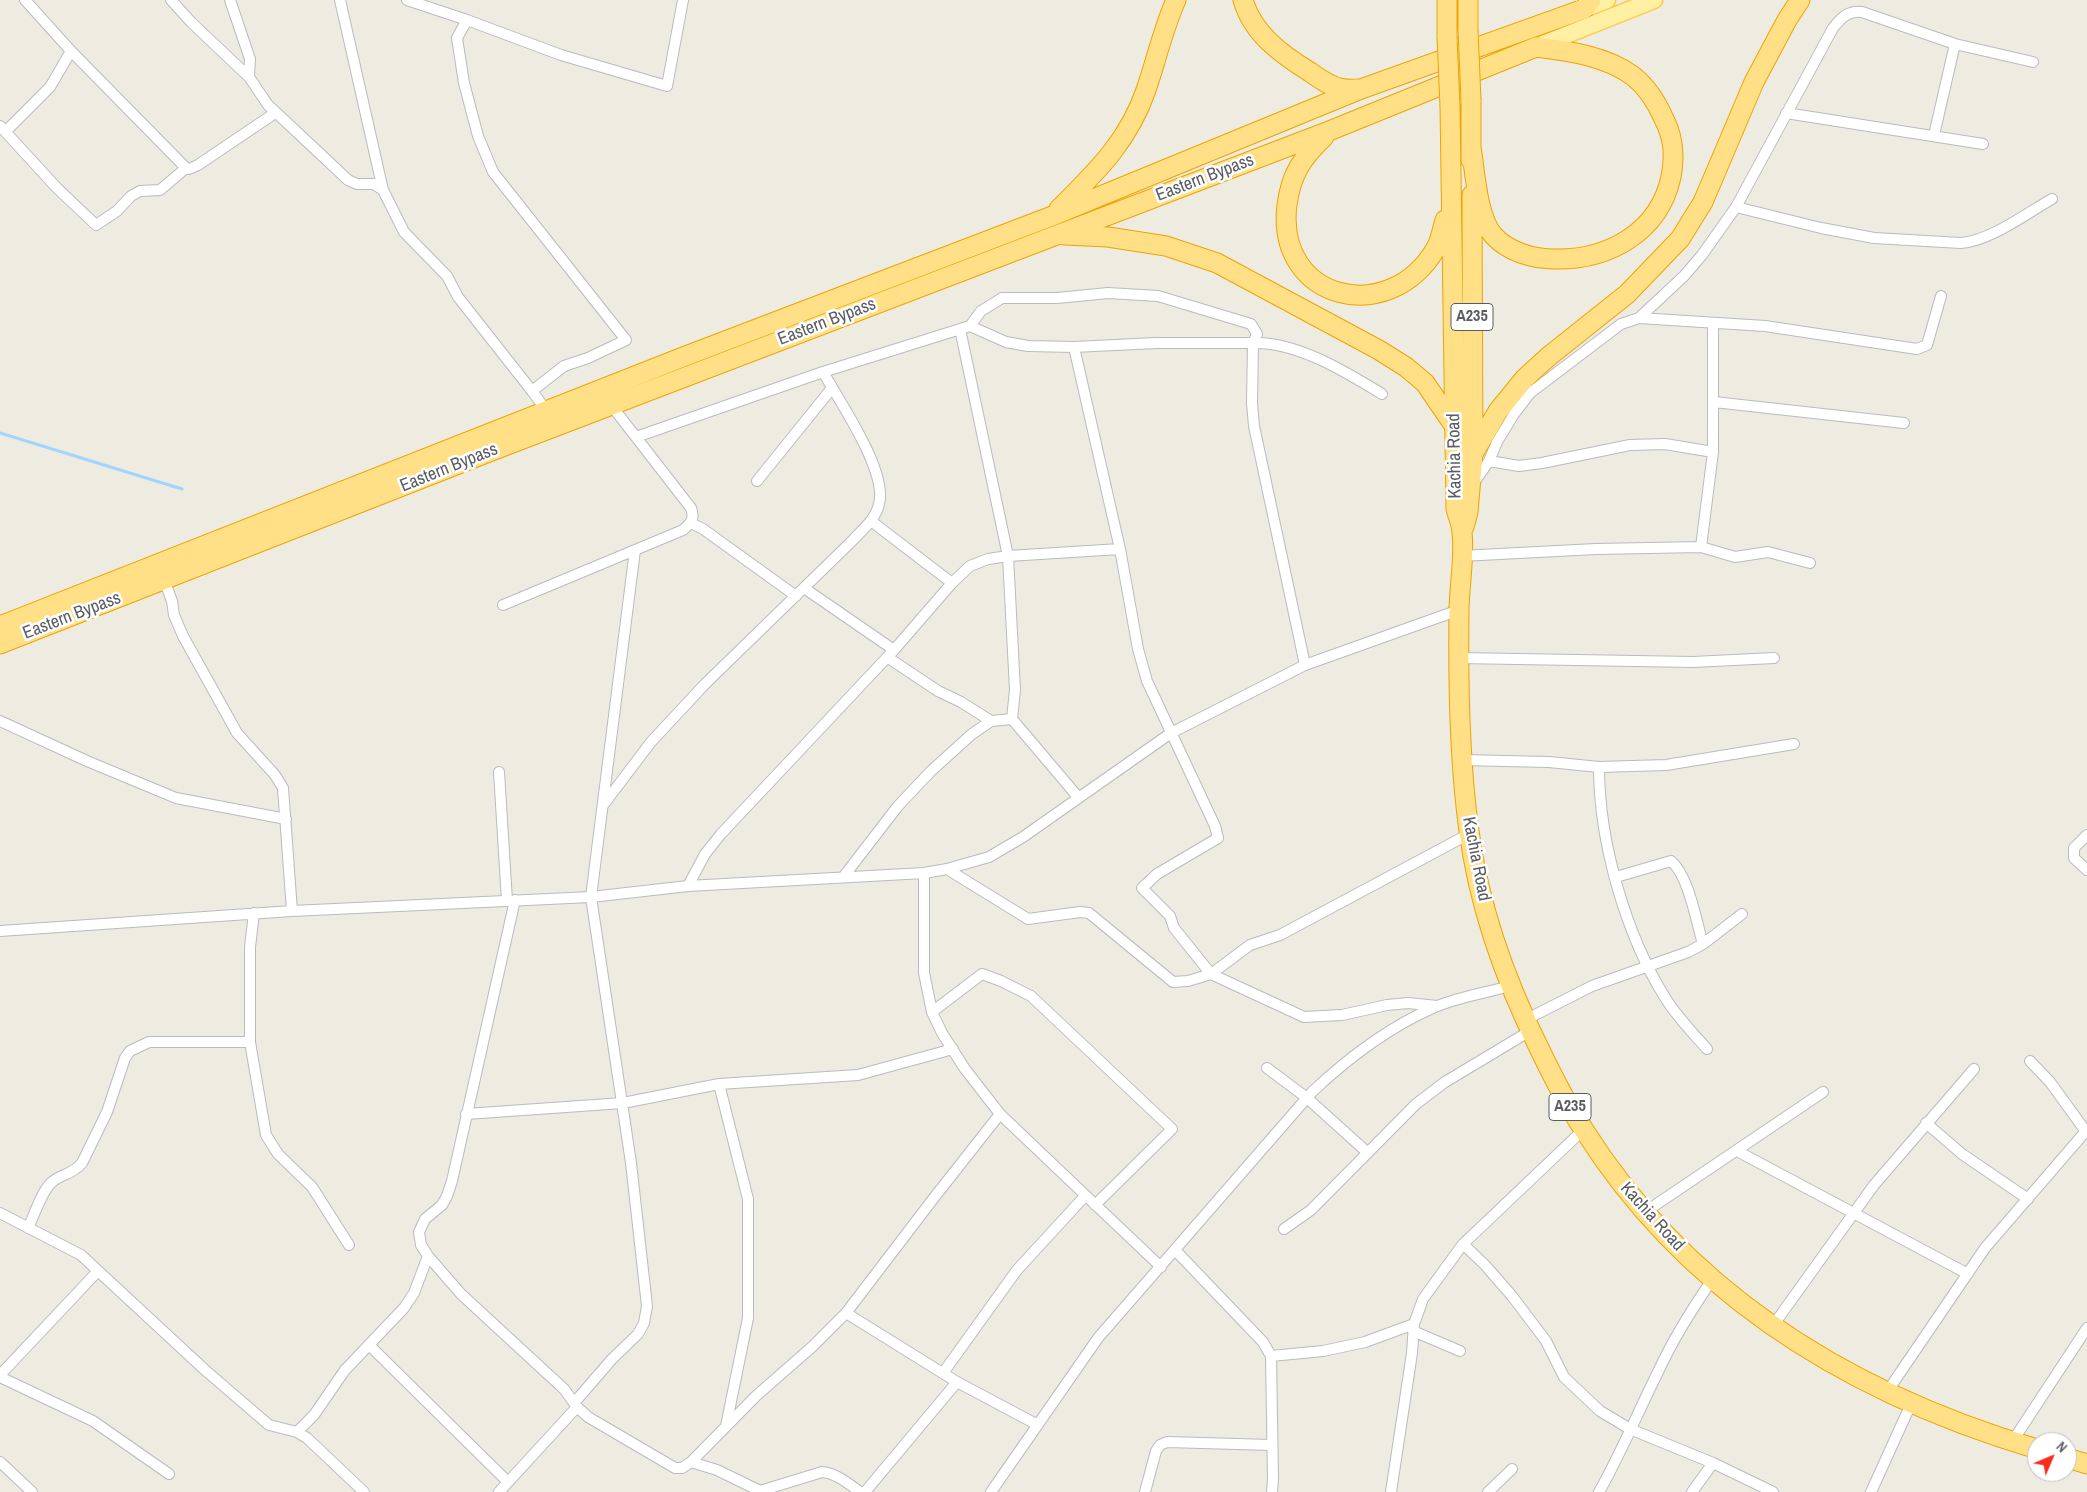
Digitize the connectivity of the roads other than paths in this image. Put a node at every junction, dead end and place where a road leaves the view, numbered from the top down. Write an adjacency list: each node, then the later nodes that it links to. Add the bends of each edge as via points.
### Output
1 (25, 0): 18 (street)
2 (171, 0): 20 (street)
3 (230, 0): 20 (street, via 250,59)
4 (340, 0): 30 (street)
5 (407, 0): 15 (street)
6 (683, 0): 15 (street, via 667,86 561,55)
7 (1176, 0): 34 (highway, via 1146,92 1121,142)
8 (1244, 0): 21 (highway, via 1256,27 1290,60 1340,88)
9 (1447, 0): 32 (highway, Kachia Road / A235, bridge)
10 (1468, 0): 28 (highway, A235, bridge)
11 (1607, 0): 14 (main road, Eastern Bypass)
12 (1654, 0): 17 (main road, Eastern Bypass)
13 (1800, 0): 53 (highway, via 1754,82 1703,202 1680,239 1627,294 1526,378 1498,411)
14 (1588, 5): 21 (highway, Eastern Bypass)
15 (467, 20): 44 (street, via 457,38 464,83 478,136 493,172 626,340 564,366)
16 (1955, 44): 19 (street); 23 (street, via 1862,12 1847,14 1833,28); 26 (street)
17 (1536, 47): 25 (highway, Eastern Bypass); 28 (highway, via 1570,51 1613,64 1646,89 1660,108 1674,148 1673,167 1660,209 1646,226 1608,251 1587,258 1542,259 1525,255 1506,246 1492,234 1484,216)
18 (71, 51): 24 (street, via 50,87); 29 (street)
19 (2032, 62)
20 (249, 77): 22 (street)
21 (1361, 89): 34 (highway, Eastern Bypass)
22 (275, 112): 29 (street, via 198,165); 30 (street, via 348,180 357,184 374,184)
23 (1786, 113): 26 (street); 33 (street)
24 (3, 129): 29 (street, via 96,224 117,211 131,196 140,191 160,190)
25 (1330, 131): 32 (highway, via 1305,154 1295,173 1286,214 1292,253 1305,272 1324,287 1344,294 1366,296 1387,292 1404,283 1424,265 1437,247); 35 (highway, Eastern Bypass)
26 (1934, 135): 27 (street)
27 (1983, 144)
28 (1471, 147): 53 (highway, A235)
29 (186, 168)
30 (383, 190): 44 (street, via 404,232 447,276 458,297)
31 (2052, 199): 33 (street, via 1998,230 1961,243 1874,238)
32 (1450, 202): 50 (highway, Kachia Road / A235)
33 (1736, 206): 37 (street, via 1702,256)
34 (1052, 216): 48 (highway, Eastern Bypass)
35 (1055, 235): 47 (highway, Eastern Bypass); 50 (highway, via 1108,237 1166,246 1216,263 1406,366 1425,383)
36 (1941, 296): 38 (street, via 1927,345 1917,350 1796,330)
37 (1639, 318): 38 (street); 53 (street, via 1621,324 1530,394 1497,442)
38 (1713, 323): 46 (street)
39 (965, 327): 40 (street, via 1002,298 1057,298 1108,293 1158,296 1251,324 1257,334); 41 (street, via 1006,342); 42 (street); 61 (street)
40 (1253, 343): 41 (street); 45 (street, via 1270,342 1298,351 1353,376); 75 (street, via 1254,426)
41 (1074, 347): 60 (street)
42 (823, 372): 43 (street); 51 (street)
43 (832, 388): 54 (street); 55 (street, via 877,472 882,492)
44 (532, 391): 48 (street)
45 (1382, 394)
46 (1714, 402): 49 (street); 52 (street)
47 (611, 405): 51 (street); 64 (highway, Eastern Bypass)
48 (546, 410): 70 (highway, Eastern Bypass)
49 (1904, 423)
50 (1454, 426): 57 (highway, Kachia Road / A235, via 1456,509)
51 (636, 437): 56 (street, via 691,508 694,515)
52 (1714, 452): 53 (street, via 1665,444 1630,445 1519,466); 58 (street)
53 (1481, 458): 57 (highway, A235, via 1470,488)
54 (757, 481)
55 (871, 521): 65 (street); 66 (street)
56 (691, 523): 59 (street); 67 (street)
57 (1462, 533): 62 (highway, Kachia Road / A235)
58 (1701, 547): 62 (street); 63 (street, via 1735,557 1768,552)
59 (635, 550): 68 (street); 85 (street)
60 (1120, 550): 61 (street); 79 (street, via 1138,649 1147,681)
61 (1008, 556): 65 (street, via 970,566); 76 (street, via 1015,690)
62 (1461, 556): 69 (highway, Kachia Road / A235)
63 (1810, 563)
64 (164, 580): 71 (highway, Eastern Bypass); 86 (street, via 182,636 237,733 276,775 283,788)
65 (952, 583): 72 (street)
66 (804, 588): 67 (street); 72 (street)
67 (796, 596): 85 (street, via 704,685 651,742)
68 (503, 605)
69 (1459, 610): 73 (highway, Kachia Road / A235); 75 (street)
70 (0, 626)
71 (0, 644)
72 (890, 654): 78 (street, via 938,691); 94 (street, via 721,834 705,854)
73 (1459, 658): 74 (street, via 1693,662); 81 (highway, Kachia Road / A235)
74 (1774, 658)
75 (1305, 664): 79 (street)
76 (1012, 719): 78 (street); 84 (street)
77 (0, 720): 86 (street, via 176,798)
78 (991, 721): 92 (street, via 931,771 898,806)
79 (1171, 733): 84 (street); 103 (street, via 1218,838 1157,874 1142,888 1170,916 1174,928)
80 (1794, 744): 82 (street, via 1666,765)
81 (1462, 760): 82 (street); 87 (highway, Kachia Road / A235)
82 (1599, 767): 93 (street, via 1603,826)
83 (498, 772): 96 (street)
84 (1078, 797): 89 (street, via 989,857)
85 (604, 805): 95 (street)
86 (286, 819): 97 (street)
87 (1469, 834): 103 (street, via 1280,935 1250,945); 104 (highway, Kachia Road / A235, via 1485,908)
88 (2087, 834): 90 (street, via 2074,848 2074,858)
89 (947, 869): 91 (street); 103 (street, via 1028,919 1089,913 1173,982)
90 (2087, 870)
91 (924, 873): 92 (street); 106 (street, via 924,973)
92 (844, 876): 94 (street)
93 (1616, 877): 101 (street, via 1671,861 1678,866); 102 (street, via 1624,909)
94 (688, 886): 95 (street)
95 (591, 897): 96 (street); 117 (street)
96 (511, 901): 97 (street); 118 (street)
97 (292, 911): 98 (street)
98 (254, 913): 100 (street); 108 (street, via 250,947)
99 (1742, 914): 101 (street)
100 (0, 931)
101 (1703, 944): 102 (street)
102 (1647, 967): 107 (street, via 1592,986); 110 (street, via 1666,1001)
103 (1211, 974): 105 (street, via 1304,1017 1342,1015 1408,1003)
104 (1510, 986): 105 (street); 107 (highway, Kachia Road / A235)
105 (1437, 1006): 116 (street, via 1371,1043 1338,1068)
106 (932, 1012): 109 (street); 127 (street, via 982,974 1015,988 1031,996 1172,1129)
107 (1528, 1025): 121 (highway, Kachia Road / A235); 124 (street, via 1416,1104)
108 (250, 1042): 131 (street, via 149,1042 130,1051 82,1164 48,1187); 133 (street, via 266,1135 278,1154 312,1187)
109 (953, 1049): 114 (street, via 858,1075); 119 (street)
110 (1707, 1049)
111 (2030, 1061): 122 (street, via 2050,1082)
112 (1267, 1068): 116 (street)
113 (1974, 1069): 120 (street)
114 (719, 1084): 117 (street); 155 (street, via 748,1199 748,1318)
115 (1823, 1092): 123 (street)
116 (1307, 1098): 124 (street); 135 (street)
117 (623, 1103): 118 (street); 153 (street, via 647,1306 638,1334 612,1359)
118 (466, 1114): 136 (street, via 447,1196 442,1205 425,1219 419,1232 421,1245)
119 (1000, 1114): 125 (street); 141 (street)
120 (1926, 1123): 126 (street, via 1962,1154); 129 (street)
121 (1583, 1130): 128 (highway, Kachia Road / A235, via 1615,1176); 134 (street)
122 (2086, 1132): 126 (street)
123 (1738, 1151): 128 (street); 129 (street)
124 (1368, 1153): 132 (street, via 1311,1210)
125 (1085, 1196): 127 (street); 148 (street, via 1018,1270)
126 (2028, 1199): 139 (street, via 1985,1248)
127 (1095, 1205): 137 (street)
128 (1646, 1212): 140 (highway, Kachia Road / A235)
129 (1854, 1212): 139 (street); 143 (street)
130 (0, 1213): 131 (street)
131 (28, 1228): 138 (street, via 74,1251)
132 (1284, 1229)
133 (349, 1244)
134 (1463, 1244): 142 (street, via 1423,1299); 156 (street, via 1512,1296 1546,1341 1564,1377 1600,1411)
135 (1176, 1250): 137 (street); 147 (street, via 1263,1342)
136 (428, 1256): 145 (street, via 414,1294); 153 (street, via 461,1294 564,1389)
137 (1161, 1267): 154 (street, via 1098,1338)
138 (98, 1271): 149 (street); 157 (street, via 269,1425)
139 (1968, 1274): 151 (street)
140 (1712, 1280): 143 (highway, Kachia Road / A235); 156 (street, via 1678,1332)
141 (846, 1313): 148 (street); 155 (street)
142 (1414, 1328): 146 (street); 147 (street, via 1323,1352); 176 (street)
143 (1772, 1328): 151 (highway, Kachia Road / A235)
144 (2087, 1328): 158 (street)
145 (369, 1345): 157 (street, via 345,1370 314,1415); 166 (street)
146 (1460, 1350)
147 (1271, 1356): 159 (street)
148 (944, 1374): 150 (street)
149 (0, 1376): 165 (street, via 93,1421)
150 (957, 1382): 154 (street); 172 (street)
151 (1886, 1392): 152 (highway, Kachia Road / A235)
152 (1911, 1404): 158 (highway, Kachia Road / A235); 181 (street)
153 (576, 1405): 162 (street, via 588,1417 675,1468); 166 (street)
154 (1036, 1424): 173 (street)
155 (726, 1426): 162 (street)
156 (1630, 1429): 163 (street); 178 (street)
157 (297, 1432): 169 (street, via 315,1444)
158 (2012, 1442): 160 (highway, Kachia Road / A235)
159 (1272, 1445): 174 (street, via 1167,1442 1156,1451); 175 (street)
160 (2027, 1446)
161 (0, 1462): 168 (street)
162 (691, 1462): 171 (street, via 717,1470 760,1491 822,1472 840,1478)
163 (1713, 1463): 167 (street); 179 (street)
164 (1512, 1469): 177 (street)
165 (169, 1474)
166 (508, 1482): 170 (street)
167 (1758, 1489): 180 (street)
168 (32, 1492)
169 (364, 1492)
170 (498, 1492)
171 (860, 1492)
172 (865, 1492)
173 (991, 1492)
174 (1145, 1492)
175 (1272, 1492)
176 (1391, 1492)
177 (1488, 1492)
178 (1599, 1492)
179 (1692, 1492)
180 (1773, 1492)
181 (1871, 1492)

